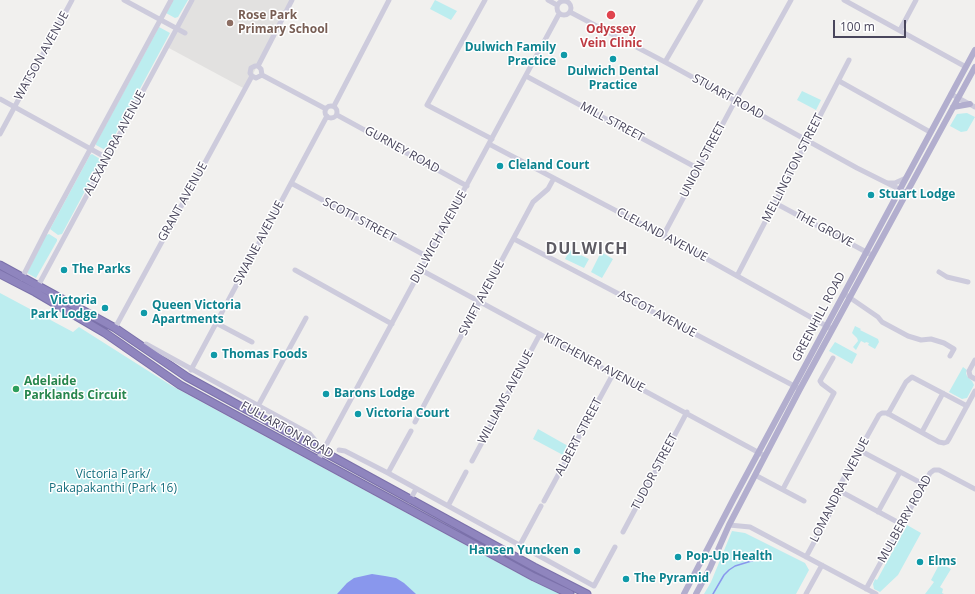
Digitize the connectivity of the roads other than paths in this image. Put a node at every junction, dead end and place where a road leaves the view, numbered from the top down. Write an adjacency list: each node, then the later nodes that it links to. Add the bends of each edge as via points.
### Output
1 (72, 0): 36 (street, WATSON AVENUE)
2 (124, 0): 17 (street)
3 (171, 0): 17 (street, ALEXANDRA AVENUE)
4 (192, 0): 18 (street, ALEXANDRA AVENUE)
5 (292, 0): 25 (street)
6 (389, 0): 37 (street)
7 (485, 0): 45 (street, via 427,105)
8 (548, 0): 14 (street)
9 (701, 0): 23 (street)
10 (791, 0): 35 (street, UNION STREET)
11 (844, 0): 19 (street)
12 (916, 0): 19 (street)
13 (568, 1): 14 (street); 15 (street)
14 (557, 5): 16 (street)
15 (570, 12): 16 (street, via 565,16); 23 (street, STUART ROAD)
16 (559, 14): 30 (street, DULWICH AVENUE)
17 (160, 19): 18 (street); 48 (street, ALEXANDRA AVENUE)
18 (177, 28): 20 (street); 49 (street, ALEXANDRA AVENUE)
19 (900, 30): 26 (street)
20 (185, 32)
21 (975, 50): 26 (main road, GREENHILL ROAD)
22 (849, 60): 31 (street, MELLINGTON STREET)
23 (665, 62): 35 (street, STUART ROAD)
24 (975, 62): 26 (main road)
25 (258, 66): 28 (street, via 262,69); 29 (street, via 251,68)
26 (966, 67): 32 (main road, GREENHILL ROAD)
27 (975, 67): 33 (main road, GREENHILL ROAD)
28 (262, 75): 29 (street, via 258,78); 40 (street)
29 (252, 76): 76 (street, GRANT AVENUE)
30 (526, 76): 45 (street, DULWICH AVENUE); 50 (street, MILL STREET)
31 (839, 80): 43 (street); 46 (street, MELLINGTON STREET)
32 (951, 94): 33 (street); 43 (main road, GREENHILL ROAD)
33 (959, 98): 38 (street); 39 (main road, GREENHILL ROAD)
34 (0, 99): 36 (street)
35 (735, 101): 46 (street, STUART ROAD); 50 (street, UNION STREET)
36 (14, 106): 44 (street, WATSON AVENUE); 48 (street)
37 (334, 106): 40 (street); 41 (street, via 337,109)
38 (972, 106): 39 (main road)
39 (953, 108): 56 (main road, GREENHILL ROAD)
40 (326, 109): 42 (street)
41 (336, 115): 42 (street, via 331,118); 55 (street, GURNEY ROAD)
42 (327, 116): 53 (street, SWAINE AVENUE)
43 (930, 132): 52 (main road, GREENHILL ROAD)
44 (0, 134)
45 (492, 138): 47 (street, DULWICH AVENUE)
46 (808, 141): 54 (street, STUART ROAD); 57 (street, MELLINGTON STREET)
47 (489, 144): 51 (street, CLELAND AVENUE); 55 (street, DULWICH AVENUE)
48 (90, 149): 49 (street); 68 (street, ALEXANDRA AVENUE)
49 (107, 158): 70 (street, ALEXANDRA AVENUE)
50 (699, 169): 58 (street, UNION STREET)
51 (554, 178): 58 (street, CLELAND AVENUE); 59 (street, SWIFT AVENUE, via 548,189 534,202)
52 (906, 178): 54 (street, via 895,183); 56 (main road, GREENHILL ROAD)
53 (291, 183): 61 (street, SCOTT STREET); 74 (street, SWAINE AVENUE)
54 (887, 183): 56 (street, STUART ROAD)
55 (467, 186): 61 (street, DULWICH AVENUE)
56 (904, 192): 60 (main road, GREENHILL ROAD)
57 (775, 204): 60 (street, THE GROVE); 67 (street, MELLINGTON STREET)
58 (663, 236): 67 (street, CLELAND AVENUE)
59 (514, 239): 72 (street, SWIFT AVENUE); 89 (street, ASCOT AVENUE)
60 (870, 254): 71 (main road, GREENHILL ROAD)
61 (428, 257): 64 (street, DULWICH AVENUE)
62 (0, 265): 68 (highway, FULLARTON ROAD)
63 (295, 270): 75 (street)
64 (421, 270): 72 (street, KITCHENER AVENUE); 75 (street, DULWICH AVENUE)
65 (938, 272): 69 (street)
66 (0, 274): 68 (highway, FULLARTON ROAD)
67 (737, 276): 77 (street, CLELAND AVENUE)
68 (22, 281): 70 (highway, FULLARTON ROAD); 79 (highway, FULLARTON ROAD)
69 (968, 282)
70 (38, 286): 76 (highway, FULLARTON ROAD)
71 (847, 296): 77 (main road, GREENHILL ROAD); 82 (street, via 882,322 908,336 944,343 954,349)
72 (480, 301): 78 (street, KITCHENER AVENUE); 98 (street, SWIFT AVENUE)
73 (306, 318): 94 (street)
74 (216, 323): 80 (street); 85 (street, SWAINE AVENUE)
75 (392, 324): 104 (street, DULWICH AVENUE)
76 (115, 328): 79 (highway); 90 (highway, FULLARTON ROAD, via 186,377)
77 (830, 328): 89 (main road, GREENHILL ROAD)
78 (540, 334): 86 (street, KITCHENER AVENUE); 108 (street, WILLIAMS AVENUE)
79 (111, 336): 93 (highway, FULLARTON ROAD, via 180,385)
80 (252, 342)
81 (146, 344): 85 (street, FULLARTON ROAD)
82 (950, 356)
83 (833, 358): 115 (street, via 820,381 834,393)
84 (975, 360): 87 (street, via 969,371 970,376)
85 (191, 370): 88 (street, FULLARTON ROAD)
86 (613, 374): 96 (street, KITCHENER AVENUE); 126 (street, ALBERT STREET)
87 (975, 379)
88 (215, 383): 90 (street); 94 (street, FULLARTON ROAD)
89 (797, 387): 105 (main road, GREENHILL ROAD); 106 (main road, GREENHILL ROAD)
90 (211, 390): 93 (highway); 104 (highway, FULLARTON ROAD)
91 (975, 391): 95 (street)
92 (943, 393): 95 (street); 97 (street, via 912,377 906,382); 100 (street)
93 (206, 399): 107 (highway, FULLARTON ROAD)
94 (258, 406): 101 (street, FULLARTON ROAD, via 310,434)
95 (967, 406): 100 (street, via 947,442 939,442)
96 (687, 412): 105 (street, KITCHENER AVENUE); 125 (street, TUDOR STREET)
97 (888, 414): 100 (street); 103 (street, LOMANDRA AVENUE, via 879,415)
98 (415, 422)
99 (411, 430): 111 (street)
100 (922, 432)
101 (316, 440)
102 (339, 450): 111 (street, FULLARTON ROAD)
103 (859, 450): 110 (street); 117 (street, LOMANDRA AVENUE)
104 (322, 452): 107 (street, DULWICH AVENUE); 118 (highway, FULLARTON ROAD)
105 (759, 452): 106 (street, KITCHENER AVENUE); 133 (main road, GREENHILL ROAD)
106 (766, 456): 112 (main road, GREENHILL ROAD)
107 (318, 460): 121 (highway, FULLARTON ROAD)
108 (472, 461)
109 (466, 472): 120 (street)
110 (900, 472): 113 (street); 122 (street)
111 (388, 473): 114 (street, FULLARTON ROAD)
112 (755, 475): 115 (street); 124 (main road, GREENHILL ROAD)
113 (923, 484): 116 (street, MULBERRY ROAD, via 930,473 939,470); 123 (street, MULBERRY ROAD)
114 (416, 489): 118 (street); 120 (street, FULLARTON ROAD)
115 (783, 489): 119 (street)
116 (975, 489)
117 (838, 490): 122 (street); 128 (street, LOMANDRA AVENUE, via 838,498)
118 (410, 500): 121 (highway); 132 (highway, FULLARTON ROAD)
119 (804, 501)
120 (448, 506): 126 (street, FULLARTON ROAD)
121 (406, 508): 131 (highway, FULLARTON ROAD)
122 (878, 512): 123 (street)
123 (901, 524): 130 (street, MULBERRY ROAD)
124 (729, 525): 128 (street, via 750,527); 134 (main road, GREENHILL ROAD)
125 (623, 532)
126 (520, 545): 127 (street, FULLARTON ROAD, via 594,586)
127 (614, 547)
128 (806, 556): 129 (street)
129 (822, 565): 130 (street); 135 (street)
130 (866, 589): 136 (street)
131 (570, 594)
132 (587, 594)
133 (684, 594)
134 (696, 594)
135 (806, 594)
136 (876, 594)

